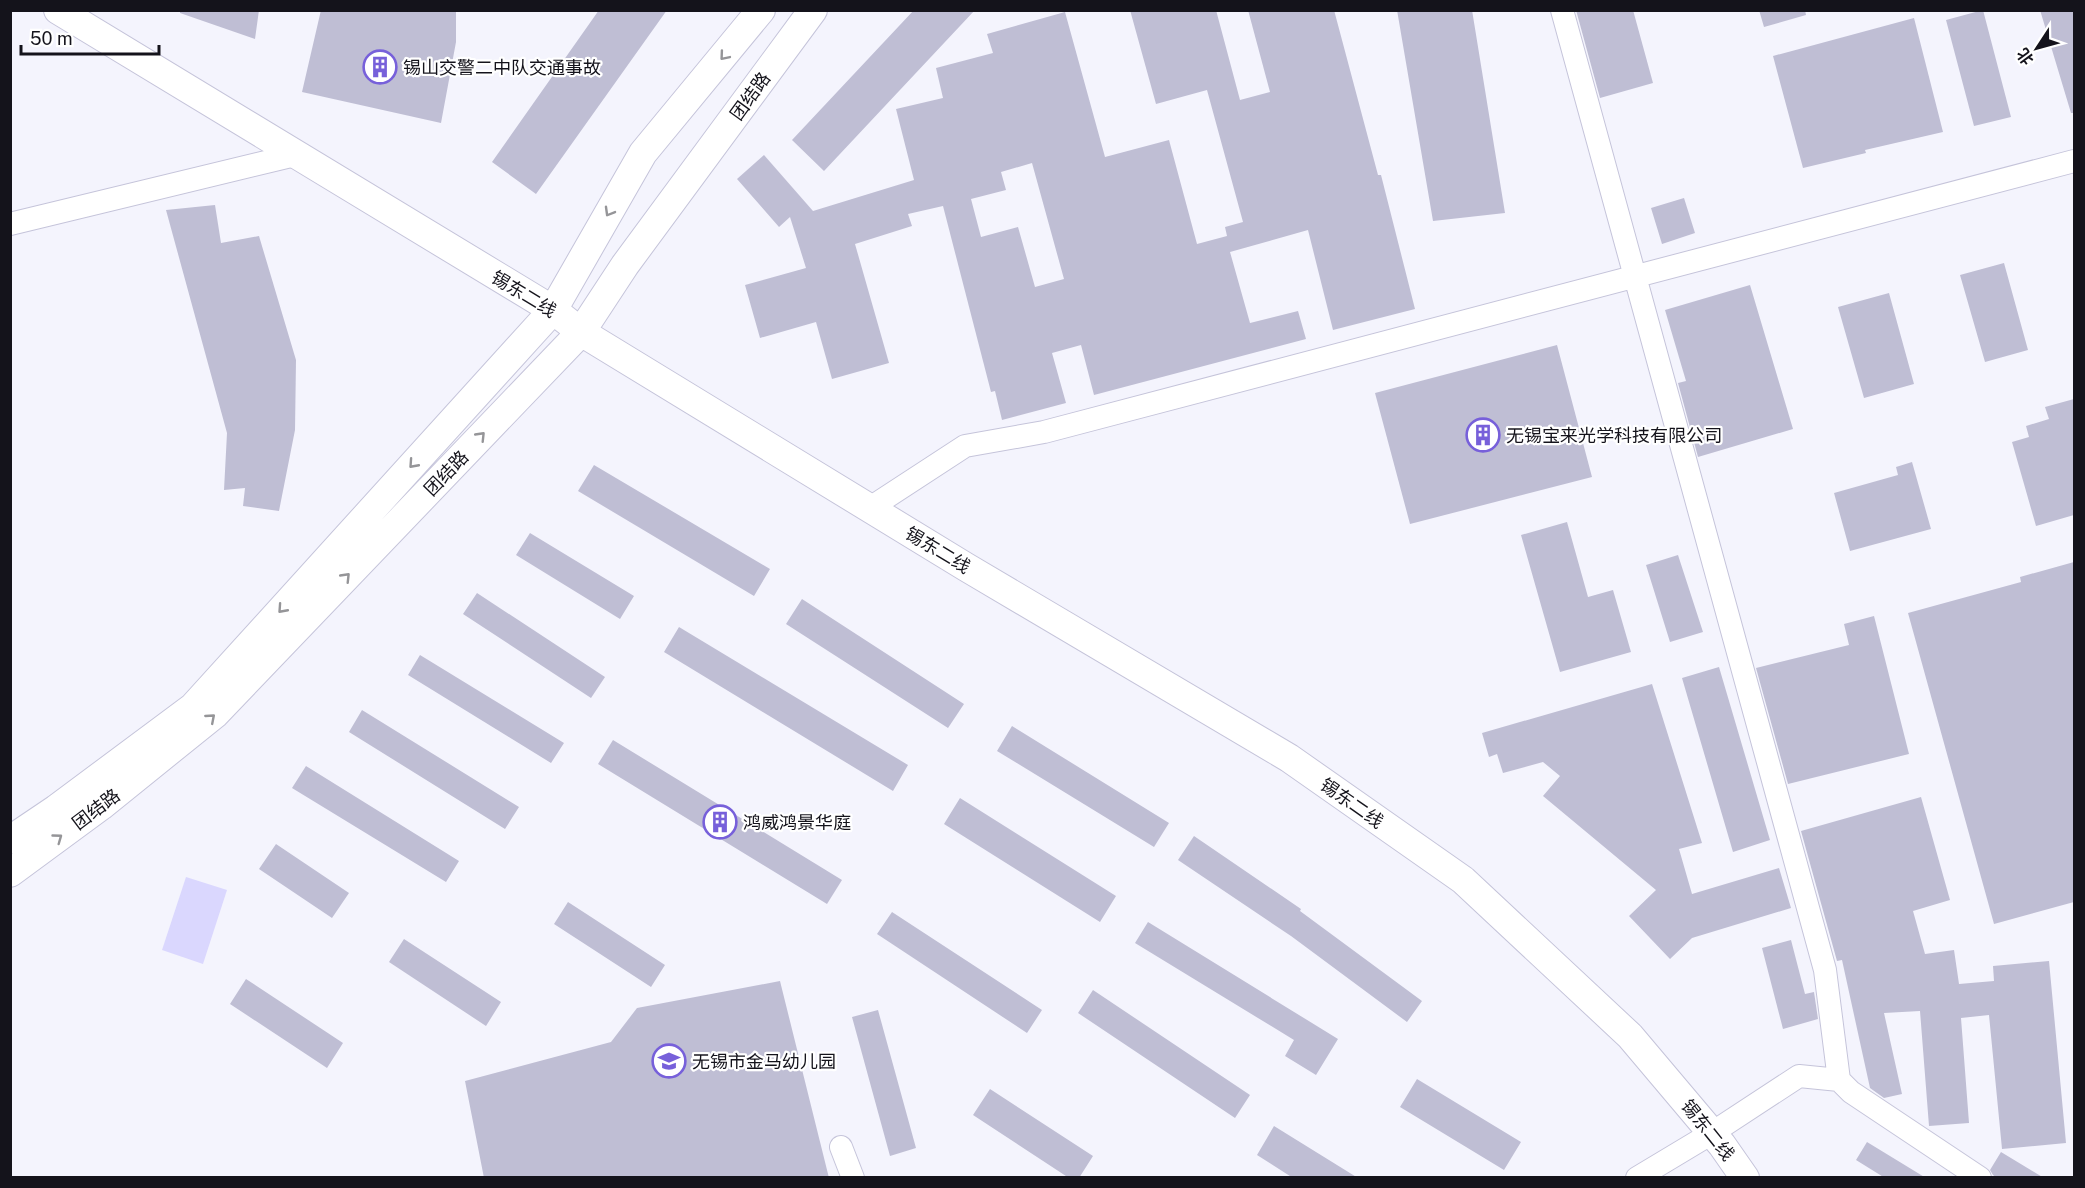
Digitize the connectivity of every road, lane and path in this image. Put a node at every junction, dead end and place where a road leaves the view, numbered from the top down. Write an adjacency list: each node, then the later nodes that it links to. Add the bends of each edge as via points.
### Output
1 (58, 10): 5 (main road, 锡东二线)
2 (761, 10): 9 (main road, 团结路, one-way to 9, via 643,153)
3 (813, 10): 10 (main road, 团结路, via 625,265)
4 (1562, 10): 8 (street)
5 (295, 155): 7 (street); 9 (main road, 锡东二线)
6 (2074, 160): 8 (street)
7 (10, 224)
8 (1635, 278): 11 (street, via 1044,432 965,446); 14 (street, via 1825,970)
9 (553, 310): 10 (main road, 锡东二线); 12 (main road, 团结路, one-way to 12, via 193,707)
10 (581, 332): 11 (main road, 锡东二线); 13 (main road, 团结路, one-way to 10, via 215,714)
11 (870, 508): 15 (main road, 锡东二线, via 1289,758 1463,880 1630,1036)
12 (10, 840)
13 (10, 873)
14 (1839, 1080): 15 (street, via 1798,1076); 20 (street, via 1851,1092)
15 (1712, 1133): 18 (street); 19 (main road, 锡东二线)
16 (841, 1147): 17 (street)
17 (853, 1178)
18 (1637, 1178)
19 (1745, 1178)
20 (1980, 1178)

